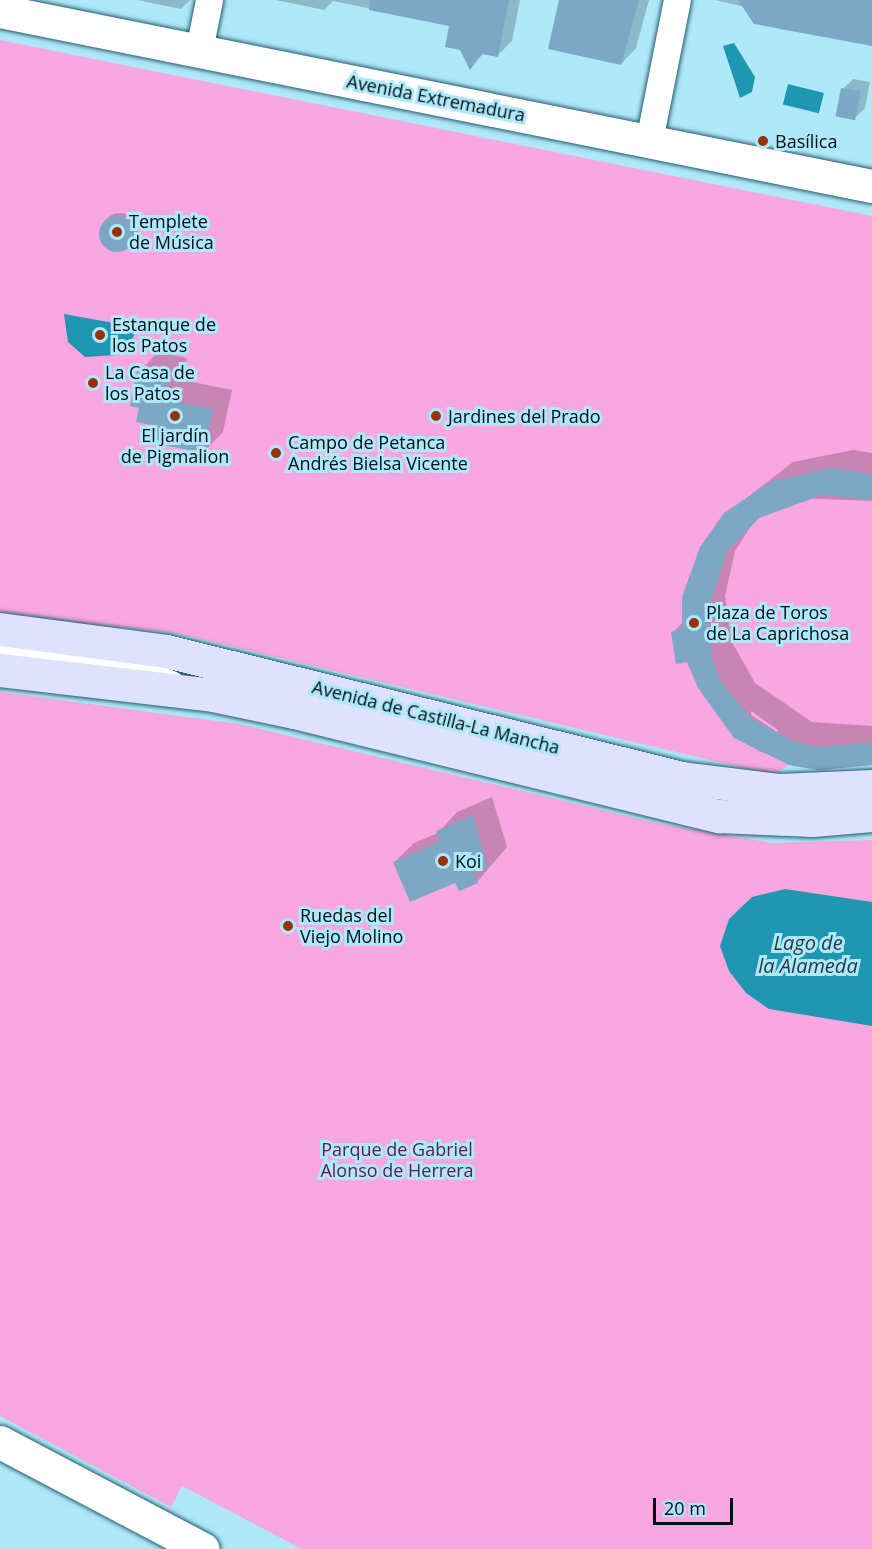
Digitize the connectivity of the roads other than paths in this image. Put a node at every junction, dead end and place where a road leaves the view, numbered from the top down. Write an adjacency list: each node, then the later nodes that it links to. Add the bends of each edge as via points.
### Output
1 (209, 0): 4 (street)
2 (677, 0): 5 (street)
3 (0, 11): 4 (main road, Avenida Extremadura)
4 (199, 50): 5 (main road, Avenida Extremadura)
5 (649, 141): 6 (main road, Avenida Extremadura)
6 (872, 186)
7 (0, 629): 11 (main road, Avenida de Castilla-La Mancha, via 166,651 682,778 779,790)
8 (0, 649): 10 (lane, via 157,671)
9 (0, 670): 10 (main road, Avenida de Castilla-La Mancha)
10 (213, 695): 12 (main road, Avenida de Castilla-La Mancha, via 673,808 765,820)
11 (872, 786)
12 (872, 815)
13 (0, 1442): 14 (main road)
14 (203, 1549)

